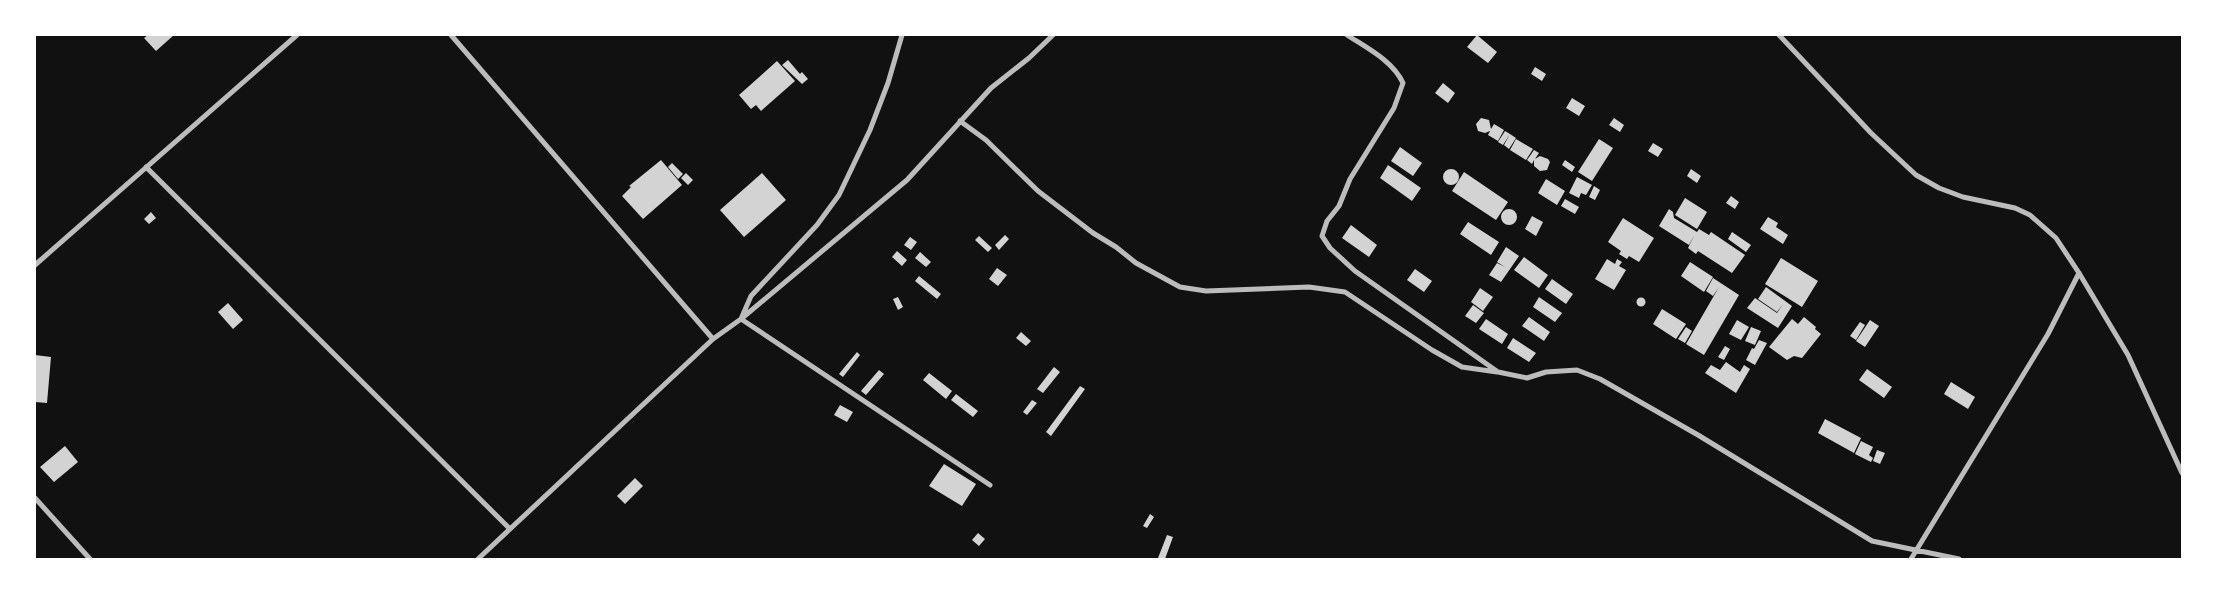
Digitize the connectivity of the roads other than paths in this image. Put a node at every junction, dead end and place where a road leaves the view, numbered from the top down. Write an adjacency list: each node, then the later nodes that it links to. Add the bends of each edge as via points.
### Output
1 (297, 35): 8 (street)
2 (451, 35): 12 (street)
3 (902, 35): 11 (street, via 870,130 839,195 817,225 751,296)
4 (1053, 35): 7 (street, via 1030,58 991,88)
5 (1347, 35): 13 (street, via 1399,73 1403,83 1394,108 1350,179 1339,206 1326,221 1322,236 1355,271)
6 (1780, 35): 10 (street, via 1858,121 1916,175 1963,197 2015,208 2030,215 2056,238)
7 (960, 121): 11 (street, via 907,180); 13 (street, via 986,140 1038,191 1093,233 1136,263 1180,287 1206,291 1309,287 1345,292 1462,367)
8 (146, 167): 9 (street); 17 (street)
9 (35, 265)
10 (2079, 272): 14 (street, via 2128,355); 18 (street, via 2048,334)
11 (741, 319): 12 (street); 15 (street)
12 (713, 339): 17 (street)
13 (1498, 372): 18 (street, via 1527,378 1546,372 1577,370 1600,379 1872,541)
14 (2182, 473)
15 (990, 485)
16 (35, 498): 19 (street)
17 (510, 529): 20 (street)
18 (1916, 551): 21 (street); 22 (street)
19 (90, 559)
20 (478, 559)
21 (1912, 559)
22 (1959, 559)

